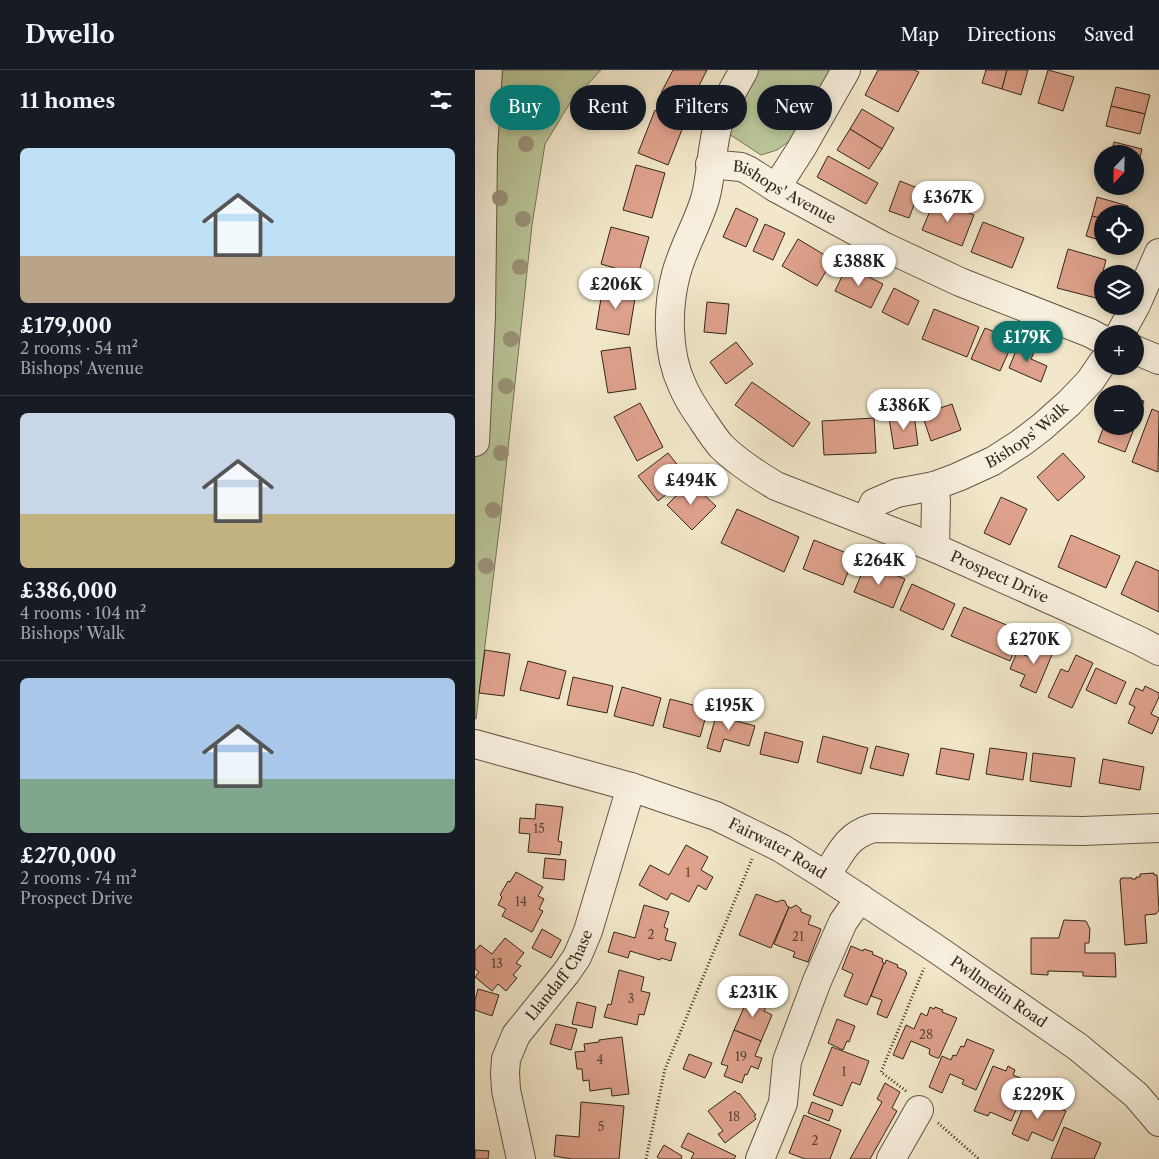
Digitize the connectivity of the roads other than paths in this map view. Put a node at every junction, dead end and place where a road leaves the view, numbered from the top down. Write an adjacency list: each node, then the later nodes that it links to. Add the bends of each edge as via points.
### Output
1 (488, 70): 4 (street)
2 (744, 70): 5 (street, Prospect Drive, via 719,120)
3 (846, 70): 6 (street)
4 (479, 150): 13 (street, via 481,316)
5 (710, 164): 6 (street, Bishops' Avenue, via 741,167); 15 (street, Prospect Drive, via 706,195 675,275 672,295 671,342 682,386 720,444 755,474 776,486)
6 (776, 188): 9 (street, Bishops' Avenue, via 922,265)
7 (1159, 253): 8 (street)
8 (1125, 325)
9 (1094, 336)
10 (1144, 354): 11 (street)
11 (1159, 360)
12 (1094, 375): 14 (street, Bishops' Walk, via 1069,403 1028,438 993,461)
13 (475, 442)
14 (934, 486): 15 (street, Bishops' Walk, via 897,493 874,503); 16 (street)
15 (866, 521): 16 (street, Prospect Drive)
16 (935, 548): 17 (street, Prospect Drive)
17 (1159, 651)
18 (475, 744): 19 (street, Fairwater Road)
19 (631, 787): 21 (street, Fairwater Road, via 716,816 781,848); 25 (street, Llandaff Chase, via 588,931 577,957 516,1035 506,1059 506,1090)
20 (1159, 828): 21 (street, Fairwater Road, via 1083,832 873,828 862,831 845,845)
21 (826, 876): 22 (street, Pwllmelin Road)
22 (859, 898): 24 (street, Pwllmelin Road, via 1078,1047 1135,1095); 26 (street, via 843,922 817,980 787,1061 783,1103)
23 (919, 1110): 27 (street)
24 (1159, 1122)
25 (521, 1159)
26 (760, 1159)
27 (891, 1159)

